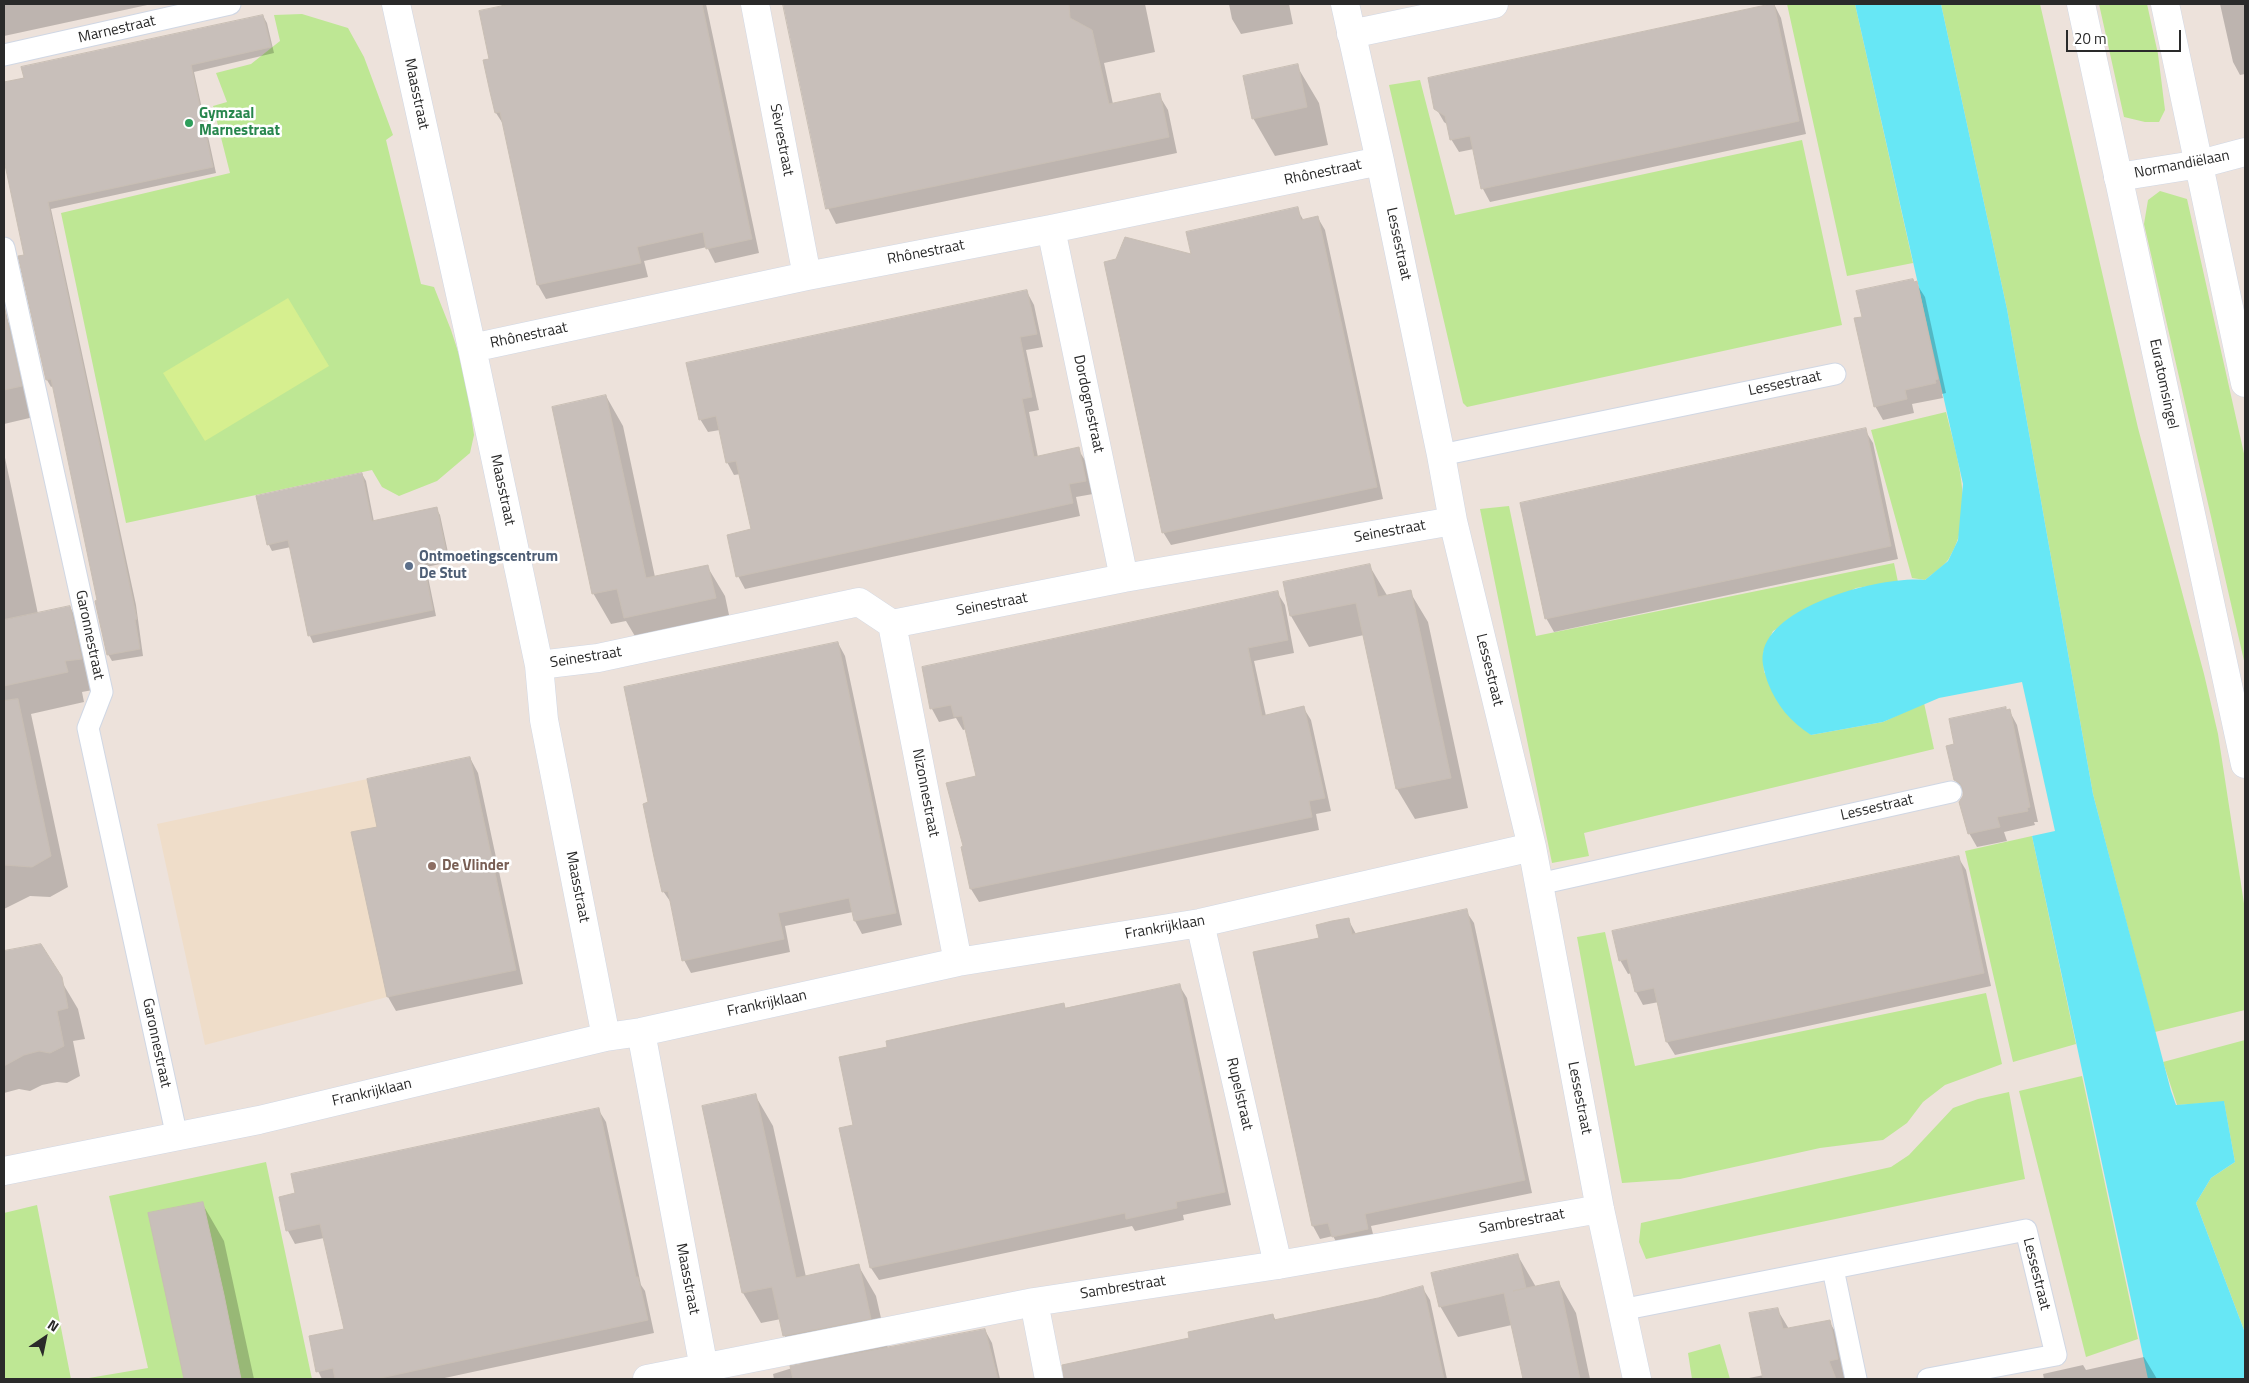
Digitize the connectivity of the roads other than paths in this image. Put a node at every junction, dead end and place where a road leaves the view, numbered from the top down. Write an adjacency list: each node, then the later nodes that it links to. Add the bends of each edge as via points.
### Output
1 (230, 4): 9 (lane, Marnestraat)
2 (396, 4): 17 (street, Maasstraat)
3 (756, 4): 16 (street, Sèvrestraat)
4 (1345, 4): 8 (street, Lessestraat)
5 (1494, 4): 8 (street)
6 (2081, 4): 13 (street, Euratomsingel)
7 (2165, 4): 12 (street)
8 (1351, 34): 11 (street, Lessestraat)
9 (4, 55)
10 (2245, 152): 12 (street, Normandiëlaan)
11 (1380, 161): 14 (street, Rhônestraat); 20 (street, Lessestraat)
12 (2200, 164): 13 (street, Normandiëlaan); 19 (street)
13 (2118, 177): 25 (street, Euratomsingel)
14 (1051, 229): 16 (street, Rhônestraat); 22 (street, Dordognestraat)
15 (4, 248): 33 (lane, Garonnestraat, via 102,692 88,728)
16 (807, 276): 17 (street, Rhônestraat)
17 (472, 348): 24 (street, Maasstraat)
18 (1835, 374): 20 (lane, Lessestraat)
19 (2245, 383)
20 (1441, 455): 21 (street, Lessestraat)
21 (1453, 521): 22 (street, Seinestraat); 27 (street, Lessestraat)
22 (1124, 578): 23 (street, Seinestraat)
23 (892, 624): 24 (street, Seinestraat, via 859,602 598,658); 30 (street, Nizonnestraat)
24 (539, 666): 32 (street, Maasstraat, via 544,720)
25 (2245, 764)
26 (1951, 792): 28 (lane, Lessestraat)
27 (1532, 846): 28 (street, Lessestraat); 29 (street, Frankrijklaan)
28 (1539, 884): 35 (street, Lessestraat)
29 (1200, 923): 30 (street, Frankrijklaan); 36 (street, Rupelstraat)
30 (958, 962): 31 (street, Frankrijklaan)
31 (641, 1032): 32 (street, Frankrijklaan); 40 (street, Maasstraat)
32 (606, 1037): 33 (street, Frankrijklaan)
33 (177, 1137): 34 (street, Frankrijklaan)
34 (4, 1171)
35 (1600, 1209): 36 (street, Sambrestraat); 39 (street, Lessestraat)
36 (1278, 1264): 38 (street, Sambrestraat)
37 (1832, 1269): 39 (lane, Lessestraat); 44 (lane); 45 (lane, Lessestraat, via 2026,1230 2056,1354)
38 (1034, 1302): 40 (street, Sambrestraat); 42 (street)
39 (1621, 1310): 43 (street, Lessestraat)
40 (705, 1373): 41 (street, Sambrestraat)
41 (647, 1379)
42 (1049, 1379)
43 (1637, 1379)
44 (1856, 1379)
45 (1928, 1379)

